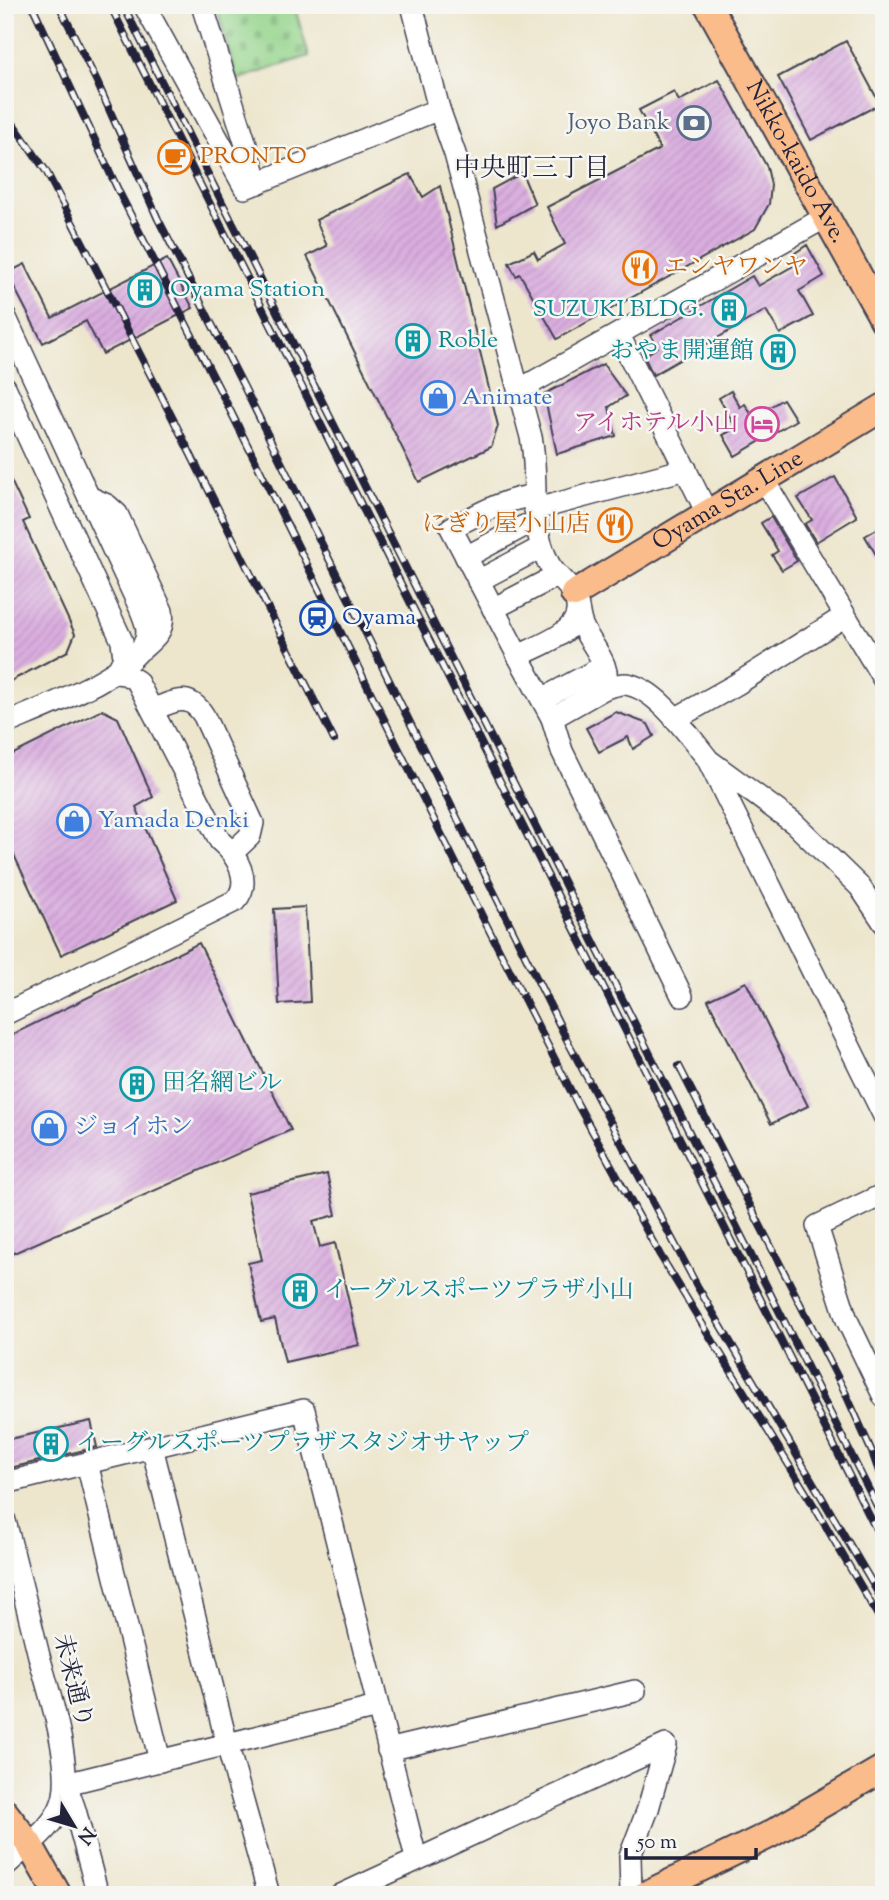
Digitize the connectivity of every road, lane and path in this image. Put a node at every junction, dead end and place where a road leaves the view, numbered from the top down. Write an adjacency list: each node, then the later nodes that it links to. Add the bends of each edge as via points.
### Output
1 (144, 5): 6 (street, via 245,188)
2 (202, 5): 6 (street)
3 (412, 5): 5 (street)
4 (708, 5): 7 (main road, Nikko-kaido Ave.)
5 (439, 109): 6 (street); 12 (street)
6 (258, 183)
7 (824, 218): 9 (main road, Nikko-kaido Ave.); 10 (street)
8 (5, 316): 26 (street, via 145,621 145,640)
9 (884, 321)
10 (619, 335): 12 (street); 14 (street)
11 (5, 387): 26 (street, via 122,641 124,658)
12 (519, 390): 16 (street, via 534,454)
13 (884, 407): 15 (main road, Oyama Sta. Line)
14 (686, 469): 16 (street); 17 (street)
15 (763, 480): 17 (main road, Oyama Sta. Line); 23 (street)
16 (534, 509): 18 (street); 19 (street, via 524,526); 19 (street, via 519,498 451,528)
17 (707, 513): 21 (main road, Oyama Sta. Line)
18 (542, 547): 20 (street); 21 (street)
19 (466, 557): 20 (street)
20 (478, 581): 22 (street)
21 (565, 585): 22 (street); 24 (street, via 578,613 573,625); 25 (street)
22 (493, 609): 24 (street)
23 (845, 616): 27 (street); 32 (street)
24 (518, 656): 29 (street)
25 (604, 666): 28 (street); 29 (street)
26 (116, 673): 30 (street, via 137,681); 33 (street)
27 (884, 680)
28 (605, 688): 31 (street); 32 (street, via 625,683 646,692)
29 (542, 699): 31 (street)
30 (153, 709): 35 (street, via 220,841); 35 (street, via 185,700 194,703 204,716 253,823 250,836)
31 (552, 718): 37 (street, via 562,751)
32 (675, 719): 34 (street)
33 (5, 724)
34 (707, 758): 36 (street, via 794,823 860,887); 39 (street)
35 (233, 852): 38 (street, via 244,880 235,901)
36 (884, 923)
37 (682, 996)
38 (5, 1014)
39 (884, 1116)
40 (884, 1194): 41 (street, via 817,1226 847,1320)
41 (884, 1397)
42 (152, 1447): 43 (street); 48 (street, via 304,1410); 49 (street)
43 (88, 1463): 44 (street); 51 (street)
44 (5, 1483)
45 (5, 1521): 46 (street, 未来通り)
46 (11, 1570): 53 (street, 未来通り, via 55,1716)
47 (635, 1691): 50 (street)
48 (377, 1707): 49 (street); 50 (street)
49 (227, 1744): 51 (street); 60 (street)
50 (388, 1750): 56 (street)
51 (160, 1761): 53 (street)
52 (884, 1768): 63 (main road, via 769,1835)
53 (66, 1784): 55 (street, 未来通り, via 62,1804); 59 (street)
54 (5, 1812): 55 (main road)
55 (29, 1844): 57 (street, 未来通り); 58 (main road)
56 (416, 1858): 61 (street); 62 (street, via 666,1745 630,1856)
57 (5, 1866)
58 (58, 1895)
59 (98, 1895)
60 (269, 1895)
61 (341, 1895)
62 (631, 1895)
63 (645, 1895)

